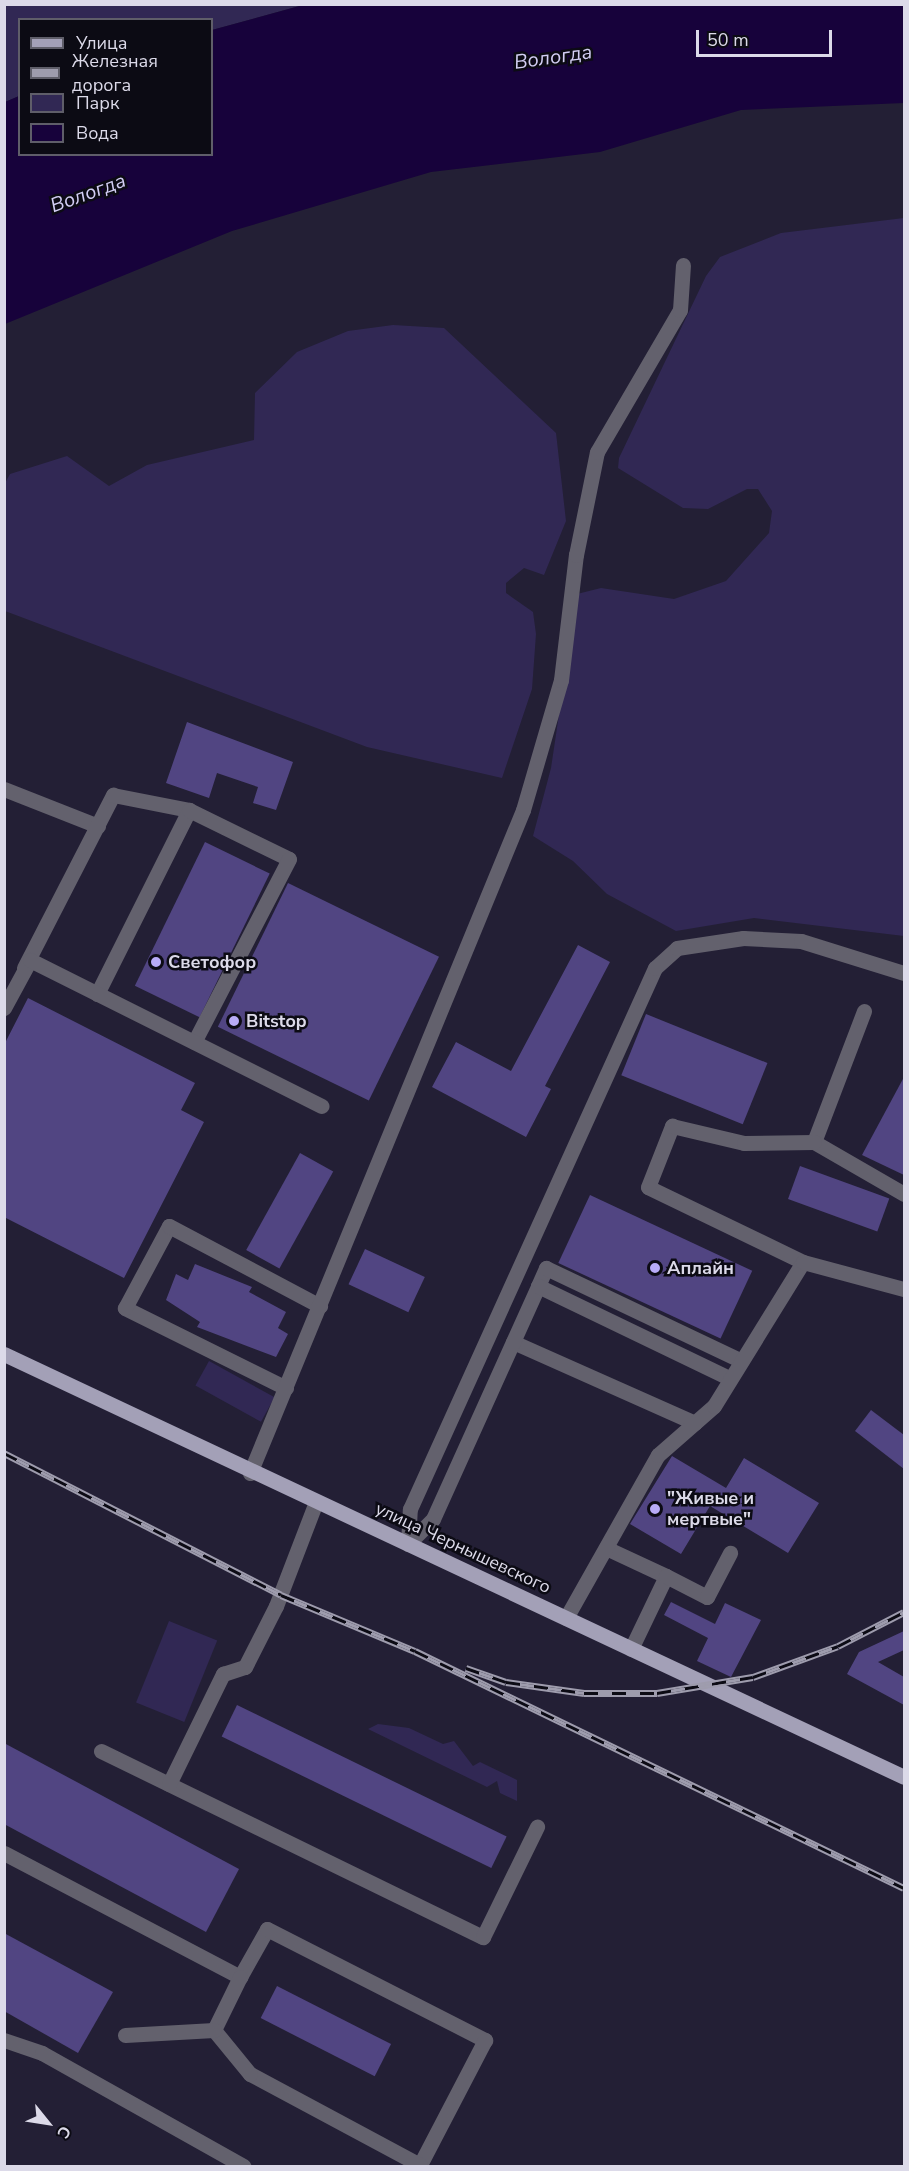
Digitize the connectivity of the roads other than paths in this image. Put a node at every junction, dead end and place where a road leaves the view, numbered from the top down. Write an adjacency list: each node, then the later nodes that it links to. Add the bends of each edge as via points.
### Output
1 (683, 264): 18 (street, via 680,310 597,452 576,555 561,680 524,810)
2 (4, 789): 4 (street)
3 (189, 810): 4 (street, via 113,795); 8 (street); 11 (street, via 289,859)
4 (98, 826): 5 (street)
5 (30, 960): 7 (street); 8 (street); 9 (street)
6 (904, 973): 27 (street, via 801,941 743,938 678,948 655,968 410,1509)
7 (4, 994)
8 (97, 994): 11 (street)
9 (4, 1008)
10 (864, 1011): 13 (street)
11 (194, 1042): 12 (street)
12 (321, 1106)
13 (814, 1142): 14 (street); 15 (street, via 744,1143 672,1126 648,1187)
14 (904, 1194)
15 (803, 1262): 17 (street); 21 (street)
16 (538, 1286): 19 (street); 21 (street, via 546,1268); 22 (street)
17 (904, 1290)
18 (320, 1306): 23 (street); 23 (street, via 169,1226 125,1308)
19 (513, 1342): 24 (street); 27 (street, via 433,1520)
20 (4, 1354): 25 (main road, улица Чернышевского)
21 (740, 1360): 22 (street)
22 (729, 1378): 24 (street, via 714,1406)
23 (286, 1388): 25 (street)
24 (695, 1423): 28 (street, via 658,1455)
25 (250, 1473): 26 (main road, улица Чернышевского)
26 (316, 1502): 27 (main road, улица Чернышевского); 35 (street, via 276,1606 245,1667 223,1674)
27 (408, 1544): 31 (main road, улица Чернышевского)
28 (606, 1548): 30 (street); 31 (street)
29 (730, 1553): 30 (street, via 707,1597)
30 (666, 1576): 32 (street)
31 (566, 1618): 32 (main road, улица Чернышевского)
32 (631, 1648): 34 (main road, улица Чернышевского)
33 (101, 1751): 35 (street)
34 (904, 1777)
35 (169, 1784): 36 (street, via 483,1937)
36 (537, 1827)
37 (4, 1853): 38 (street)
38 (240, 1977): 39 (street); 39 (street, via 267,1929 485,2040 420,2165 250,2074)
39 (214, 2030): 40 (street)
40 (125, 2035)
41 (4, 2040): 42 (street, via 42,2053)
42 (243, 2166)

